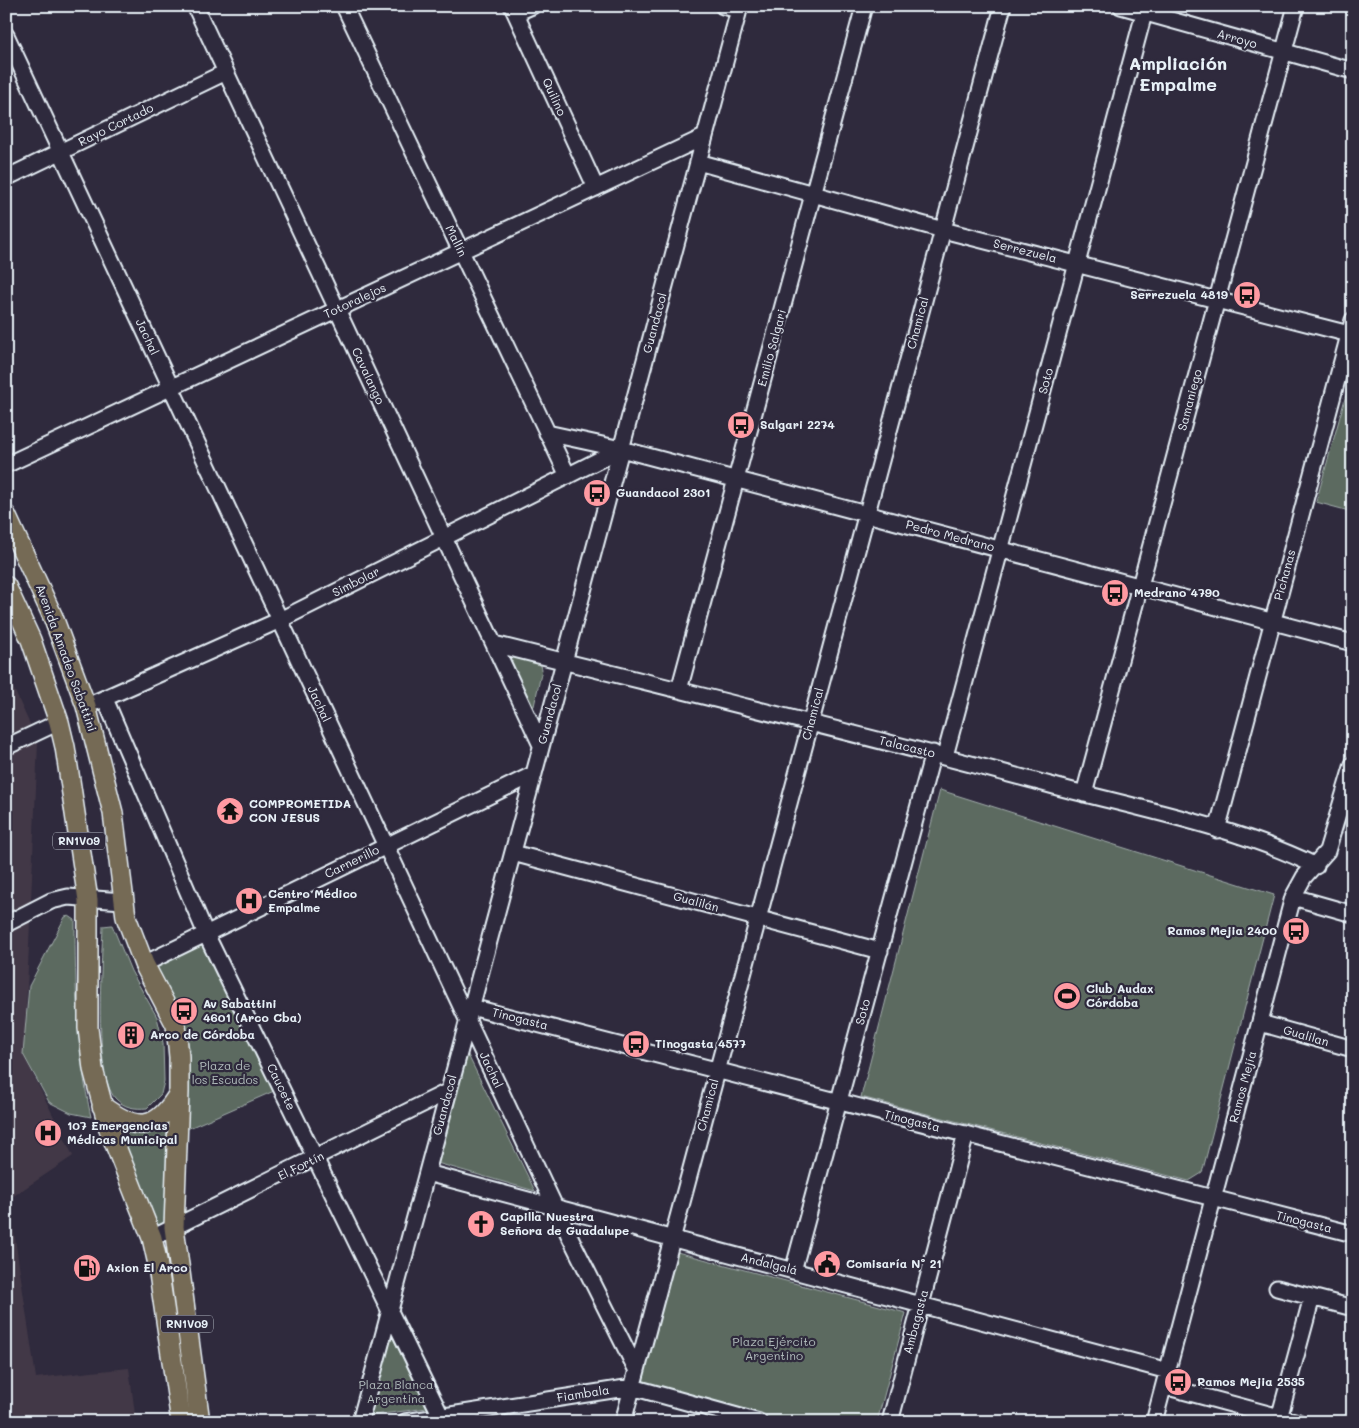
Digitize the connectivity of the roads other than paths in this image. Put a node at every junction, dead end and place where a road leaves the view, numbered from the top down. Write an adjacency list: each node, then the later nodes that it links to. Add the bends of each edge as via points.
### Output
1 (196, 6): 15 (street, Cavalango)
2 (344, 6): 23 (street, Mallín)
3 (532, 6): 10 (street)
4 (723, 6): 9 (street)
5 (864, 6): 21 (street, Emilio Salgari)
6 (1003, 6): 22 (street, Chamical)
7 (1121, 6): 11 (street, Arroyo)
8 (1296, 6): 13 (street, Samaniego)
9 (740, 8): 16 (street, Guandacol)
10 (514, 10): 20 (street, Quilino)
11 (1145, 10): 13 (street, Arroyo); 24 (street, Soto)
12 (6, 35): 17 (street, Jachal)
13 (1283, 52): 14 (street, Arroyo); 25 (street, Samaniego)
14 (1353, 71)
15 (226, 72): 17 (street, Rayo Cortado); 26 (street, Cavalango)
16 (704, 137): 18 (street, Guandacol); 20 (street, Totoralejos)
17 (61, 152): 19 (street, Rayo Cortado); 28 (street, Jachal)
18 (698, 162): 21 (street, Serrezuela); 30 (street, Guandacol)
19 (6, 178)
20 (596, 188): 23 (street, Totoralejos)
21 (814, 195): 22 (street, Serrezuela); 33 (street, Emilio Salgari)
22 (943, 230): 24 (street, Serrezuela); 34 (street, Chamical)
23 (461, 252): 26 (street, Totoralejos); 29 (street, Mallín)
24 (1077, 264): 25 (street, Serrezuela); 37 (street, Soto)
25 (1217, 299): 27 (street, Serrezuela); 39 (street, Samaniego)
26 (337, 309): 28 (street, Totoralejos); 36 (street, Cavalango)
27 (1352, 330): 41 (street, Pichanas)
28 (171, 388): 31 (street, Totoralejos); 40 (street, Jachal)
29 (547, 433): 30 (street, Pedro Medrano); 32 (street, Mallín)
30 (621, 449): 32 (street, Simbolar); 33 (street, Pedro Medrano); 44 (street, Guandacol)
31 (6, 465)
32 (568, 476): 36 (street, Simbolar)
33 (737, 480): 34 (street, Pedro Medrano); 45 (street, Emilio Salgari)
34 (867, 514): 37 (street, Pedro Medrano); 49 (street, Chamical)
35 (6, 515): 47 (main road, Avenida Amadeo Sabattini / RN1V09, via 53,616)
36 (444, 538): 40 (street, Simbolar); 43 (street, Cavalango)
37 (1001, 550): 39 (street, Pedro Medrano); 52 (street, Soto)
38 (6, 586): 48 (main road, RN1V09, via 31,640)
39 (1140, 587): 41 (street, Pedro Medrano); 55 (street, Samaniego)
40 (280, 620): 46 (street, Simbolar); 57 (street, Jachal)
41 (1273, 622): 42 (street, Pedro Medrano); 56 (street, Pichanas)
42 (1353, 643)
43 (494, 644): 44 (street, Talacasto); 50 (street, Cavalango)
44 (564, 662): 45 (street, Talacasto); 50 (street, Guandacol)
45 (679, 690): 49 (street, Talacasto)
46 (105, 699): 47 (street, Simbolar); 66 (street, Caucete)
47 (86, 706): 62 (main road, Avenida Amadeo Sabattini / RN1V09, via 113,813)
48 (59, 722): 51 (street); 61 (main road, RN1V09)
49 (811, 723): 52 (street, Talacasto); 64 (street, Chamical)
50 (541, 745): 54 (street, Guandacol)
51 (6, 747)
52 (939, 755): 55 (street, Talacasto); 67 (street, Soto)
53 (1353, 764): 59 (street, Ramos Mejía, via 1327,851)
54 (534, 774): 57 (street, Carnerillo); 58 (street, Guandacol)
55 (1084, 794): 56 (street, Talacasto)
56 (1217, 830): 59 (street, Talacasto, via 1278,848)
57 (385, 846): 66 (street, Carnerillo); 69 (street, Jachal)
58 (513, 853): 64 (street, Gualilán); 69 (street, Guandacol)
59 (1316, 866): 60 (street, Ramos Mejía, via 1304,877)
60 (1292, 897): 63 (street); 70 (street, Ramos Mejía)
61 (88, 900): 62 (street); 65 (street, via 68,897 51,901); 76 (main road, RN1V09, via 88,1028)
62 (123, 900): 68 (main road, Avenida Amadeo Sabattini / RN1V09)
63 (1353, 914)
64 (758, 919): 67 (street, Gualilán); 72 (street, Chamical)
65 (6, 924)
66 (206, 934): 68 (street, Carnerillo); 78 (street, Caucete)
67 (880, 951): 75 (street, Soto)
68 (144, 964): 74 (main road, Avenida Amadeo Sabattini / RN1V09, via 176,1025)
69 (470, 1014): 72 (street, Tinogasta); 73 (street, Guandacol); 81 (street, Jachal)
70 (1260, 1023): 71 (street, Gualilan); 80 (street, Ramos Mejía)
71 (1353, 1049)
72 (717, 1072): 75 (street, Tinogasta); 85 (street, Chamical)
73 (449, 1091): 78 (street, El Fortín); 79 (street, Guandacol)
74 (179, 1092): 76 (main road, via 169,1110 152,1122 136,1124 121,1120); 82 (main road, Avenida Amadeo Sabattini / RN1V09)
75 (839, 1102): 77 (street, Tinogasta); 86 (street, Soto)
76 (102, 1106): 84 (main road, RN1V09)
77 (966, 1134): 80 (street, Tinogasta); 89 (street, Ambagasta)
78 (316, 1159): 82 (street, El Fortín); 91 (street, Caucete)
79 (427, 1173): 81 (street, Andalgalá); 91 (street, Guandacol)
80 (1213, 1198): 83 (street, Tinogasta); 93 (street, Ramos Mejía)
81 (555, 1207): 85 (street, Andalgalá); 92 (street, Jachal)
82 (174, 1227): 84 (street, El Fortín); 99 (main road, Avenida Amadeo Sabattini / RN1V09)
83 (1353, 1234)
84 (152, 1238): 98 (main road, RN1V09)
85 (671, 1239): 86 (street, Andalgalá); 92 (street, Chamical)
86 (793, 1271): 89 (street, Andalgalá)
87 (1278, 1288): 88 (street)
88 (1312, 1297): 90 (street); 97 (street)
89 (920, 1304): 93 (street, Andalgalá); 104 (street, Ambagasta)
90 (1353, 1308)
91 (390, 1310): 96 (street, Caucete); 100 (street, Guandacol)
92 (636, 1370): 95 (street, Chamical)
93 (1168, 1370): 94 (street, Ramos Mejía)
94 (1164, 1386): 97 (street); 105 (street, Ramos Mejía)
95 (632, 1387): 96 (street, Fiambala); 102 (street, Chamical); 103 (street, Fiambala)
96 (441, 1416): 101 (street, Fiambala)
97 (1279, 1419): 106 (street)
98 (181, 1422)
99 (200, 1422)
100 (360, 1422)
101 (405, 1422)
102 (623, 1422)
103 (759, 1422)
104 (890, 1422)
105 (1154, 1422)
106 (1298, 1422)

